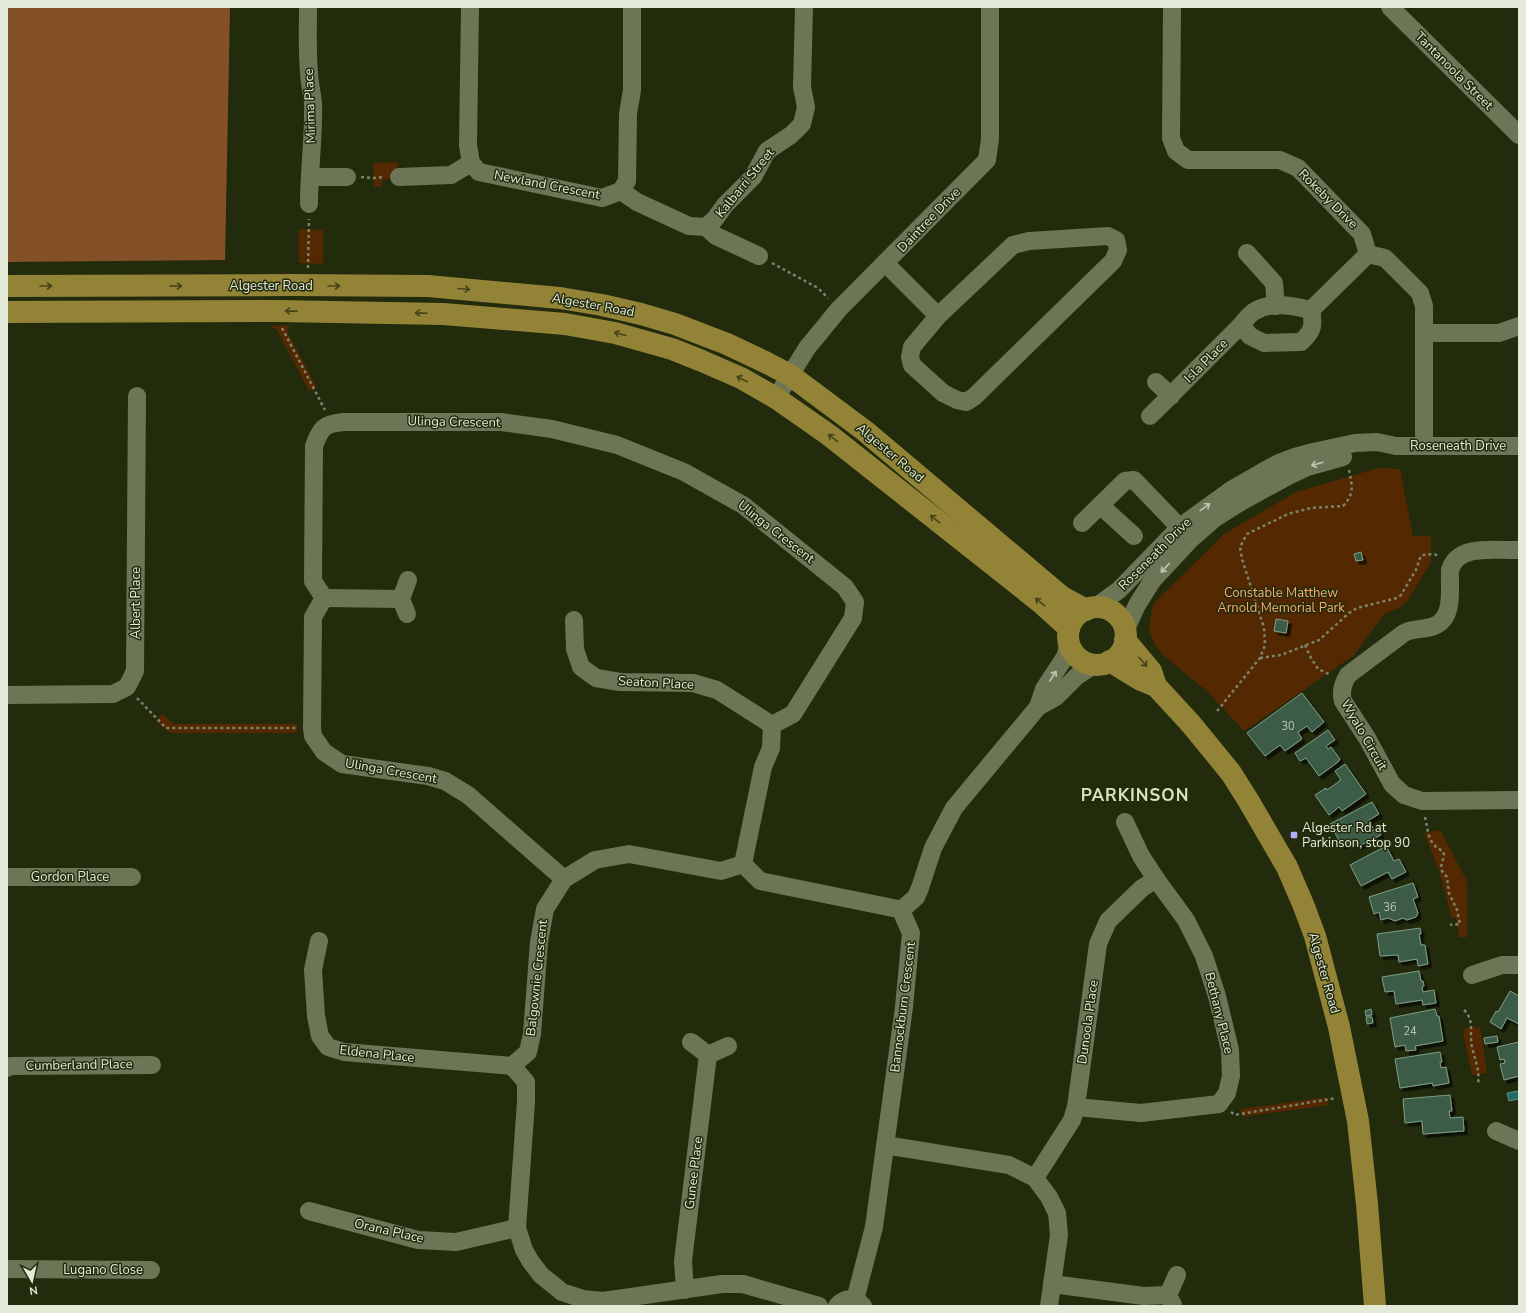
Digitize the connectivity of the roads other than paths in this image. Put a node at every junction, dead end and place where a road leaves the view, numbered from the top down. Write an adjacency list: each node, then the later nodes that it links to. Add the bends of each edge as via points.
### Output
1 (308, 7): 10 (street, Mirima Place, via 309,72 313,102)
2 (470, 7): 9 (street, via 468,145)
3 (632, 7): 13 (street, via 632,90 628,114 627,181)
4 (804, 7): 15 (street, Kalbarri Street, via 802,87 806,107 802,124 767,151 753,178)
5 (990, 7): 19 (street, Daintree Drive, via 990,139 987,160)
6 (1172, 7): 17 (street, Rokeby Drive, via 1171,138 1176,151 1188,160 1280,160 1298,168 1362,234)
7 (1390, 7): 8 (street, Tantanoola Street)
8 (1519, 135)
9 (471, 163): 12 (street, via 451,175); 13 (street, Newland Crescent, via 479,172 602,198)
10 (311, 175): 11 (street); 14 (street, Mirima Place)
11 (347, 177)
12 (399, 177)
13 (621, 191): 15 (street, Kalbarri Street, via 637,202 689,226)
14 (309, 204)
15 (706, 227): 18 (street, via 716,236)
16 (1247, 253): 21 (street, via 1274,283)
17 (1368, 254): 22 (street); 27 (street, via 1385,258 1420,293 1424,306)
18 (759, 256)
19 (886, 264): 24 (street); 28 (street, Daintree Drive, via 839,310 807,348)
20 (7, 286): 28 (main road, Algester Road, one-way to 28, via 428,286 560,298 602,305 675,324 727,344)
21 (1276, 306): 22 (street, Isla Place); 25 (street, Isla Place, via 1264,306 1253,312)
22 (1312, 310): 25 (street, via 1313,324 1310,334 1301,342 1264,343 1250,336)
23 (7, 312): 32 (main road, Algester Road, one-way to 23, via 741,378 672,349 615,333 565,324 443,314 348,311)
24 (938, 316): 24 (street, via 1013,245 1029,240 1108,236 1116,240 1118,250 1113,261 966,402 943,394 912,365 912,347)
25 (1242, 326): 31 (street, Isla Place)
26 (1519, 326): 27 (street, via 1499,332)
27 (1425, 333): 34 (street)
28 (790, 375): 32 (street, Daintree Drive); 44 (main road, Algester Road, via 865,432 1062,597)
29 (1156, 382): 31 (street)
30 (137, 396): 50 (street, Albert Place, via 135,671 127,688 113,694)
31 (1171, 396): 33 (street, Isla Place)
32 (776, 398): 46 (main road, Algester Road, one-way to 32, via 1040,602 840,444)
33 (1150, 416)
34 (1424, 445): 35 (street, Roseneath Drive); 36 (street, Roseneath Drive)
35 (1396, 446): 39 (street, Roseneath Drive, one-way to 39, via 1307,467); 39 (street, Roseneath Drive, one-way to 35, via 1230,490 1279,463 1355,443 1377,442)
36 (1519, 446)
37 (1100, 505): 38 (street); 39 (street, via 1125,481 1134,480); 40 (street)
38 (1082, 523)
39 (1186, 533): 44 (street, Roseneath Drive, via 1119,590); 47 (street, Roseneath Drive, one-way to 47, via 1137,605)
40 (1134, 536)
41 (1519, 550): 53 (street, Wyalo Circuit, via 1474,551 1463,554 1453,562 1450,570 1449,606 1440,623 1404,633 1348,675 1341,695 1392,784 1404,795 1422,800)
42 (408, 580): 43 (street, via 404,607)
43 (324, 598): 52 (street, Ulinga Crescent, via 313,580 314,446 320,430 332,423 501,422 552,429 617,445 684,472 743,505 845,587 855,602 853,618 793,714); 58 (street, Ulinga Crescent, via 313,617 312,728 313,736 324,752 342,764 428,776 445,781 468,795)
44 (1090, 609): 46 (main road, via 1072,621); 47 (main road, via 1106,609 1117,616 1122,622)
45 (574, 620): 52 (street, Seaton Place, via 575,649 581,667 596,678 620,682 693,683 716,690)
46 (1069, 636): 48 (main road, via 1073,652 1078,658 1085,662); 51 (street, one-way to 46, via 1044,689 1065,657)
47 (1126, 636): 48 (main road, via 1120,653); 49 (main road, Algester Road, one-way to 49, via 1151,672)
48 (1102, 663): 49 (main road, Algester Road); 51 (street, via 1077,676 1056,697)
49 (1156, 686): 87 (main road, Algester Road, via 1231,773 1287,867 1315,936 1339,1027 1358,1121)
50 (7, 696)
51 (1038, 707): 60 (street, via 954,808 933,848 916,897)
52 (772, 724): 55 (street, via 771,748 763,767)
53 (1519, 800)
54 (1126, 822): 59 (street, Bethany Place, via 1141,856)
55 (743, 864): 58 (street, Balgownie Crescent, via 721,871 629,854 595,860); 60 (street, via 760,881)
56 (7, 877): 57 (street, Gordon Place)
57 (132, 877)
58 (564, 879): 68 (street, Balgownie Crescent, via 545,909 539,942 532,1034 528,1052)
59 (1156, 879): 70 (street, Dunoola Place, via 1142,888 1108,921 1098,944); 70 (street, Bethany Place, via 1186,920 1204,956 1230,1050 1231,1076 1227,1093 1219,1104 1141,1113)
60 (903, 910): 73 (street, Bannockburn Crescent, via 912,933)
61 (319, 941): 68 (street, Eldena Place, via 313,970 316,1016 320,1036 328,1047 344,1052)
62 (1519, 965): 63 (street, via 1502,965)
63 (1472, 975)
64 (691, 1042): 66 (street)
65 (728, 1046): 66 (street)
66 (708, 1055): 81 (street, Gunee Place, via 683,1261)
67 (152, 1065): 69 (street, Cumberland Place)
68 (512, 1066): 76 (street, via 526,1082)
69 (7, 1068)
70 (1076, 1106): 74 (street, Dunoola Place, via 1072,1120)
71 (1496, 1131): 72 (street)
72 (1519, 1141)
73 (885, 1145): 74 (street, via 1009,1165); 83 (street, Bannockburn Crescent, via 874,1227)
74 (1035, 1178): 80 (street, via 1057,1213 1059,1235)
75 (309, 1211): 76 (street, Orana Place, via 418,1240 456,1242)
76 (518, 1228): 81 (street, via 524,1250 532,1262 541,1275 562,1292 584,1299 603,1301)
77 (7, 1269): 78 (street, Lugano Close)
78 (151, 1270)
79 (1177, 1275): 82 (street)
80 (1052, 1284): 82 (street); 86 (street)
81 (685, 1290): 84 (street, via 722,1284 743,1284)
82 (1171, 1301)
83 (859, 1303): 85 (street, via 851,1299 842,1301)
84 (819, 1306)
85 (837, 1306)
86 (1049, 1306)
87 (1375, 1306)

